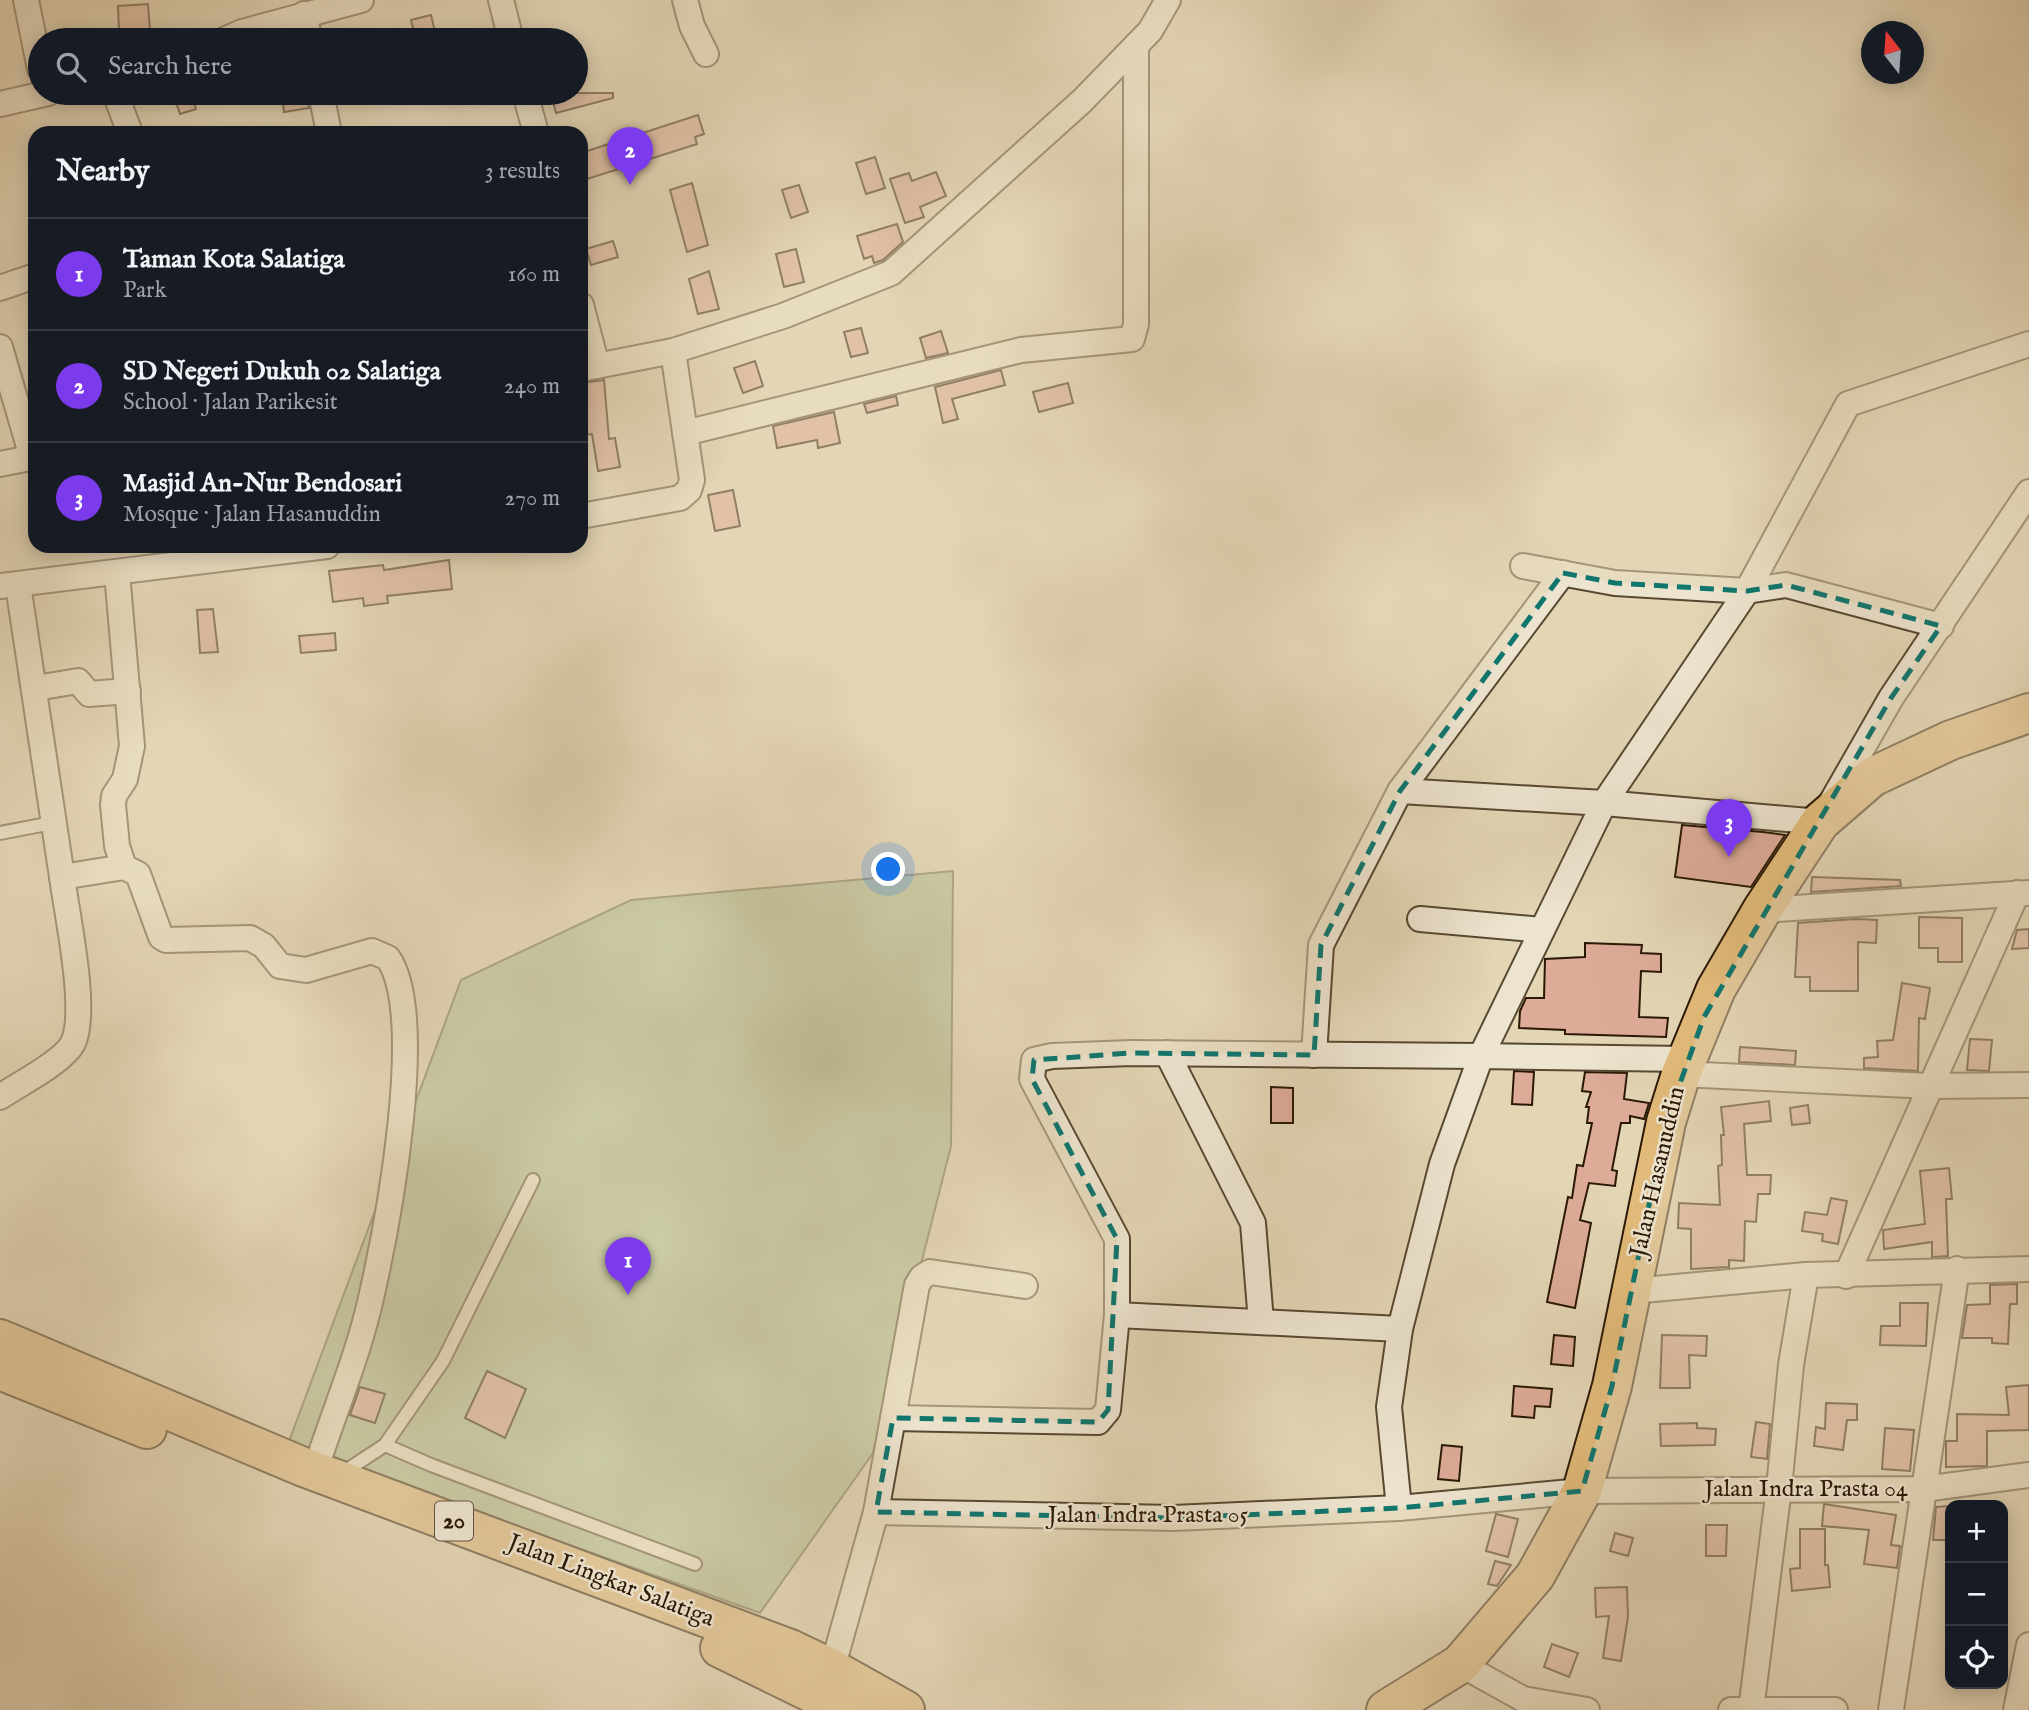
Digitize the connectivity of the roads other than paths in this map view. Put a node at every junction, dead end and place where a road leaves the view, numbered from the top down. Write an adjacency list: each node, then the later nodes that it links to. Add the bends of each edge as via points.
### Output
1 (26, 0): 7 (street)
2 (361, 0): 6 (street)
3 (501, 0): 10 (street)
4 (685, 0): 12 (street)
5 (1168, 0): 11 (street, via 1155,25)
6 (304, 14): 8 (street); 9 (street)
7 (32, 28)
8 (261, 28)
9 (307, 28)
10 (509, 28)
11 (1136, 46): 25 (street, via 1082,101 891,273 783,316); 27 (street, via 1136,311 1132,339 1021,350)
12 (706, 54)
13 (28, 97): 14 (street)
14 (0, 104)
15 (120, 105): 18 (street)
16 (323, 105): 19 (street)
17 (528, 105): 20 (street)
18 (127, 126)
19 (328, 126)
20 (534, 126)
21 (28, 278): 22 (street)
22 (0, 288)
23 (2029, 344): 38 (street, via 1848,404)
24 (0, 347): 28 (street)
25 (673, 351): 26 (street); 27 (street)
26 (589, 367)
27 (685, 433): 32 (street, via 692,480 685,495)
28 (28, 438)
29 (28, 458): 30 (street)
30 (0, 464)
31 (2029, 492): 39 (street)
32 (588, 515)
33 (220, 553): 35 (street)
34 (1523, 565): 36 (street)
35 (117, 573): 37 (street); 41 (street)
36 (1563, 573): 38 (street, via 1615,583); 43 (street)
37 (9, 585): 40 (street)
38 (1746, 591): 39 (street, via 1786,585); 44 (street)
39 (1941, 626): 45 (street, via 1891,698)
40 (36, 688): 41 (street, via 78,681 89,694); 46 (street)
41 (128, 691): 48 (street, via 131,762 113,805)
42 (2029, 713): 45 (main road, Jalan Hasanuddin, via 1951,740 1884,771)
43 (1400, 791): 44 (street); 55 (street, via 1321,944)
44 (1604, 803): 45 (street); 53 (street)
45 (1820, 822): 51 (main road, Jalan Hasanuddin)
46 (52, 823): 47 (lane); 49 (street)
47 (0, 833)
48 (124, 867): 49 (street); 76 (street, via 138,874 166,940 250,938 264,946 280,966 306,970 372,951 388,958 397,973 407,1026 406,1075 371,1300)
49 (62, 877): 60 (street, via 78,998 73,1043 65,1054)
50 (2023, 893): 51 (street); 58 (street)
51 (1762, 910): 57 (main road, Jalan Hasanuddin, via 1716,989)
52 (1420, 919): 53 (street)
53 (1542, 930): 56 (street)
54 (1167, 1054): 55 (street); 68 (street, via 1034,1060 1032,1079 1117,1239); 69 (street, via 1253,1223)
55 (1314, 1055): 56 (street)
56 (1481, 1056): 57 (street); 70 (street, via 1442,1164)
57 (1684, 1066): 58 (street); 67 (main road, Jalan Hasanuddin, via 1666,1122)
58 (1930, 1086): 59 (street); 65 (street)
59 (2029, 1086)
60 (0, 1097)
61 (533, 1180): 74 (lane, via 443,1361)
62 (1957, 1269): 63 (street); 65 (street); 78 (street)
63 (2029, 1269)
64 (1806, 1275): 65 (street); 67 (street); 77 (street, via 1791,1365)
65 (1846, 1276)
66 (1025, 1286): 73 (street, via 930,1272 922,1277)
67 (1632, 1291): 79 (main road, Jalan Hasanuddin, via 1612,1386)
68 (1117, 1315): 69 (street); 73 (street, via 1108,1410 1098,1422)
69 (1261, 1322): 70 (street)
70 (1400, 1329): 80 (street, via 1389,1407)
71 (0, 1339): 76 (main road, Jalan Lingkar Salatiga / 20)
72 (0, 1370): 76 (main road, Jalan Lingkar Salatiga / 20)
73 (892, 1418): 81 (street)
74 (385, 1444): 76 (lane); 82 (lane)
75 (2029, 1475): 78 (street, Jalan Indra Prasta 04)
76 (327, 1483): 85 (main road, Jalan Lingkar Salatiga / 20, via 467,1525); 86 (main road, Jalan Lingkar Salatiga / 20, via 737,1655)
77 (1779, 1489): 78 (street, Jalan Indra Prasta 04); 79 (street, Jalan Indra Prasta 04); 90 (street)
78 (1924, 1489): 92 (street)
79 (1582, 1491): 80 (street, Jalan Indra Prasta 05); 84 (main road, Jalan Hasanuddin, via 1535,1577)
80 (1399, 1508): 81 (street, Jalan Indra Prasta 05, via 1173,1518)
81 (876, 1512): 85 (street)
82 (695, 1564)
83 (2029, 1645): 93 (street)
84 (1460, 1664): 88 (main road, Jalan Hasanuddin); 89 (street, via 1523,1699)
85 (832, 1669): 87 (main road, Jalan Lingkar Salatiga / 20)
86 (847, 1710)
87 (905, 1710)
88 (1386, 1710)
89 (1587, 1710)
90 (1744, 1710): 91 (street)
91 (1835, 1710)
92 (1891, 1710)
93 (2015, 1710)

